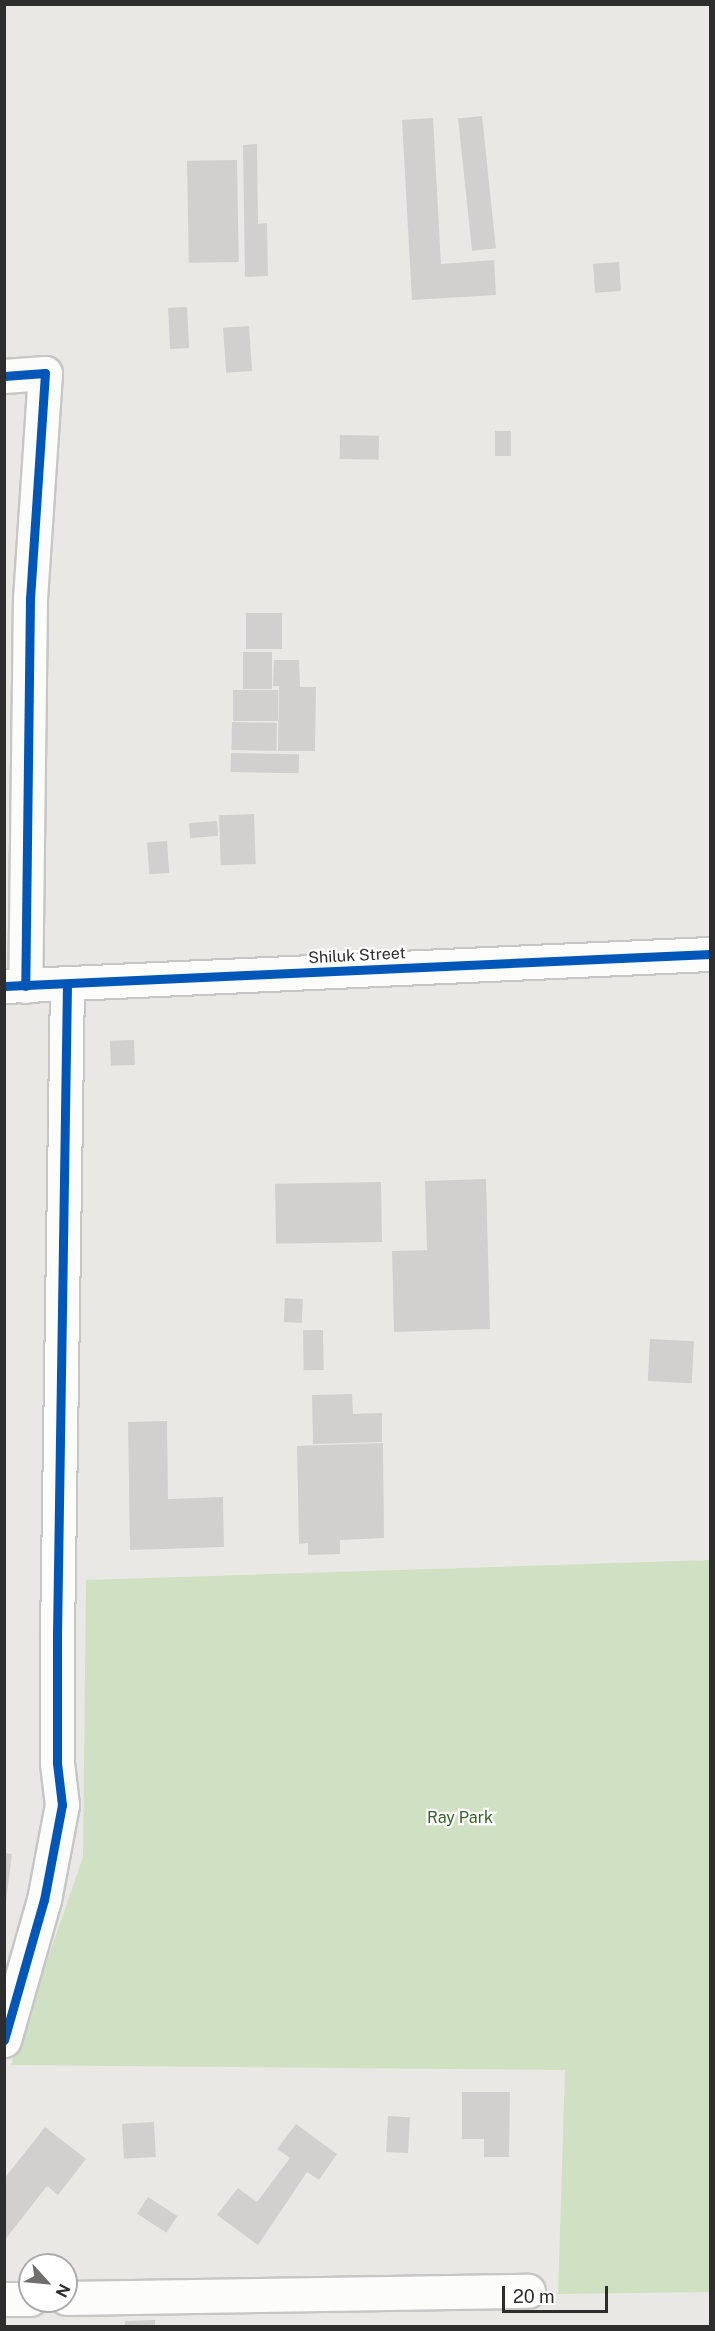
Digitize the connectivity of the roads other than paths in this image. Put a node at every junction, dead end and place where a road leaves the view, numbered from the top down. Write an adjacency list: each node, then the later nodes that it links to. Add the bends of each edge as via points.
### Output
1 (4, 375): 4 (street, via 45,373 30,598)
2 (711, 954): 3 (street, Shiluk Street)
3 (67, 984): 4 (street, Shiluk Street); 5 (street, via 57,1635 62,1805 44,1900)
4 (14, 986)
5 (4, 2040)
6 (528, 2291): 7 (street)
7 (78, 2298)

